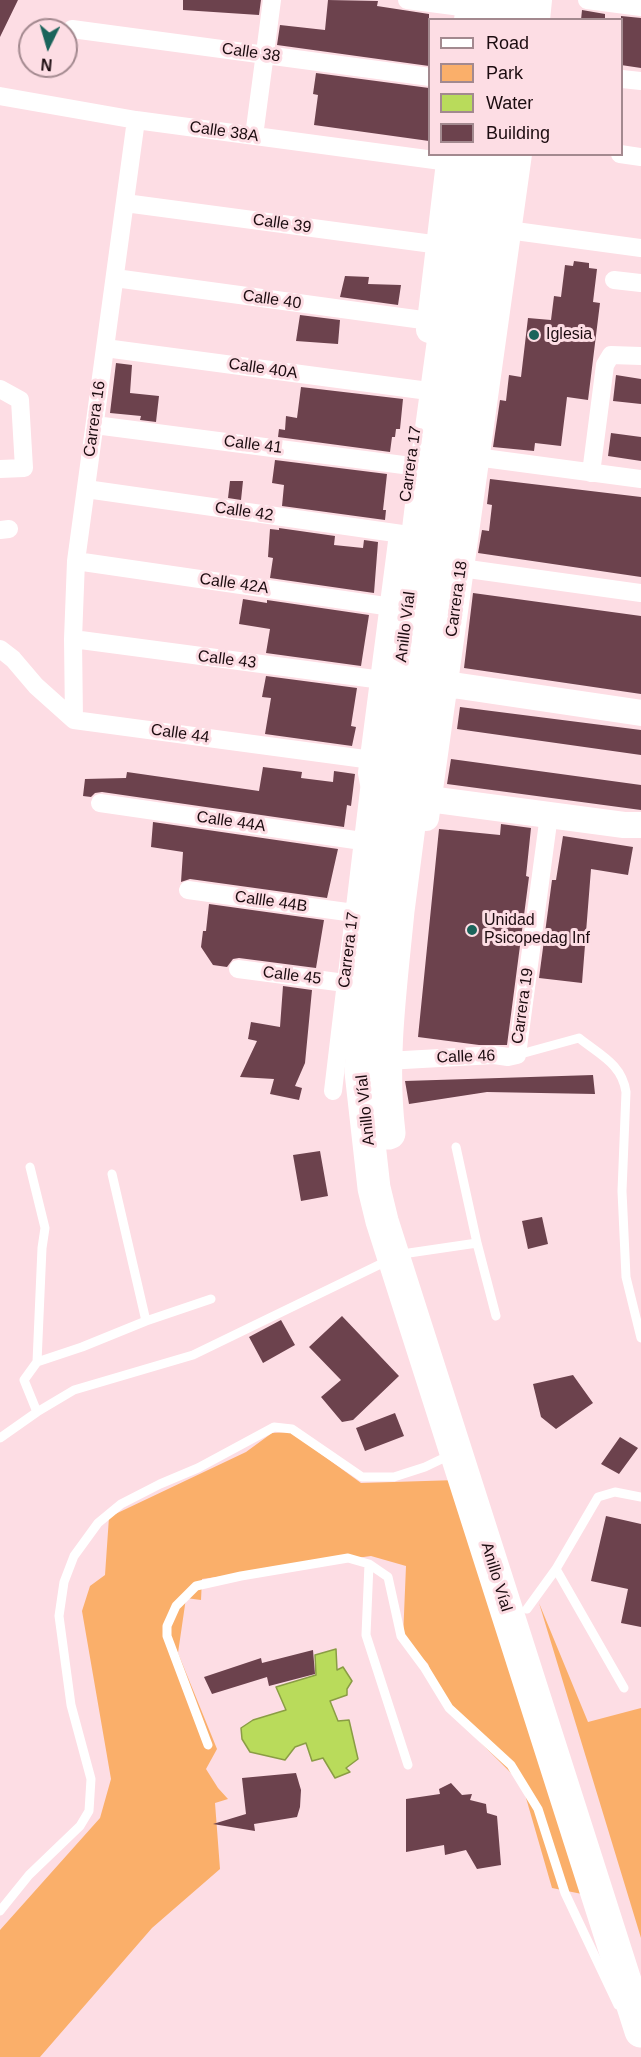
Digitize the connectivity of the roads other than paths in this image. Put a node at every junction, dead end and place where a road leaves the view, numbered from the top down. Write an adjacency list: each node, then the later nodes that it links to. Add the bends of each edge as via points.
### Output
1 (272, 0): 11 (street)
2 (407, 0): 7 (street)
3 (517, 0): 8 (highway)
4 (539, 0): 9 (street)
5 (587, 0): 6 (street)
6 (641, 7)
7 (477, 9)
8 (514, 18)
9 (537, 18)
10 (78, 30): 11 (street, Calle 38)
11 (264, 55): 12 (street, Calle 38); 17 (street)
12 (428, 77)
13 (623, 79): 14 (street)
14 (641, 81)
15 (0, 96): 16 (street, Calle 38A)
16 (136, 120): 17 (street, Calle 38A); 24 (street, Carrera 16)
17 (254, 136): 18 (street, Calle 38A)
18 (428, 154)
19 (623, 154): 23 (street)
20 (496, 156): 64 (highway, Anillo Víal, via 398,911)
21 (519, 156): 25 (street, Carrera 18)
22 (456, 157): 26 (street, Carrera 17); 59 (highway, Anillo Víal, via 425,476)
23 (641, 157)
24 (125, 203): 26 (street, Calle 39); 28 (street, Carrera 16)
25 (508, 230): 27 (street); 37 (street, Carrera 18)
26 (440, 245): 31 (street, Carrera 17)
27 (641, 248)
28 (115, 278): 31 (street, Calle 40); 32 (street, Carrera 16)
29 (614, 280): 30 (street)
30 (641, 283)
31 (430, 321): 34 (street, Carrera 17)
32 (105, 348): 34 (street, Calle 40A); 36 (street, Carrera 16)
33 (641, 356): 40 (street, via 611,355 605,365)
34 (421, 390): 38 (street, Carrera 17)
35 (2, 391): 39 (street, via 20,400 24,468)
36 (95, 425): 38 (street, Calle 41); 42 (street, Carrera 16)
37 (476, 457): 40 (street); 45 (street, Carrera 18)
38 (411, 466): 43 (street, Carrera 17)
39 (0, 469)
40 (591, 472): 41 (street)
41 (641, 479)
42 (86, 489): 43 (street, Calle 42); 44 (street, Carrera 16)
43 (402, 534): 47 (street, Carrera 17)
44 (76, 561): 47 (street, Calle 42A); 48 (street, Carrera 16)
45 (461, 568): 46 (street); 51 (street, Carrera 18)
46 (641, 593)
47 (392, 607): 50 (street, Carrera 17)
48 (73, 639): 50 (street, Calle 43); 53 (street, Carrera 16)
49 (7, 654): 53 (street)
50 (382, 680): 54 (street, Carrera 17)
51 (446, 684): 52 (street); 55 (street, Carrera 18)
52 (641, 712)
53 (74, 720): 54 (street, Calle 44)
54 (372, 767): 59 (street, Carrera 17)
55 (429, 799): 57 (street); 64 (street, Carrera 18, via 403,994)
56 (100, 803): 59 (street, Calle 44A)
57 (549, 815): 58 (street); 65 (street, Carrera 19)
58 (641, 825)
59 (371, 834): 61 (street, Carrera 17); 71 (highway, Anillo Víal, via 372,911 361,1072 374,1188)
60 (188, 890): 61 (street, Callle 44B)
61 (354, 914): 63 (street, Carrera 17)
62 (238, 969): 63 (street, Calle 45)
63 (345, 983): 66 (street, Carrera 17)
64 (387, 1052): 65 (street, Calle 46); 71 (highway, Anillo Víal, via 386,1096)
65 (517, 1055): 75 (lane, Calle 46, via 579,1038 618,1068 624,1078 622,1191 626,1277)
66 (333, 1091)
67 (456, 1147): 70 (lane)
68 (30, 1167): 76 (lane, via 45,1228)
69 (112, 1174): 74 (lane)
70 (477, 1243): 71 (lane); 73 (lane)
71 (402, 1256): 77 (lane, via 193,1356 75,1390); 79 (highway, Anillo Víal); 83 (highway, Anillo Víal)
72 (211, 1299): 74 (lane)
73 (496, 1316)
74 (147, 1321): 76 (lane)
75 (641, 1338)
76 (37, 1362): 77 (lane, via 24,1380)
77 (37, 1412): 78 (lane)
78 (0, 1438)
79 (457, 1451): 87 (lane, via 394,1477 362,1477 292,1429 274,1427 121,1504 98,1523 74,1556 64,1582 59,1616 71,1705 91,1779 89,1811 80,1826 29,1875); 89 (highway, Anillo Víal)
80 (641, 1497): 82 (lane, via 615,1492 598,1497)
81 (369, 1564): 85 (lane, via 348,1558 241,1576 196,1586 176,1606 167,1636); 86 (lane, via 366,1635); 89 (lane, via 388,1577 401,1636 449,1708 511,1765 538,1809 565,1893 615,2001)
82 (556, 1569): 83 (lane); 84 (lane)
83 (527, 1609): 88 (highway, Anillo Víal)
84 (624, 1688)
85 (208, 1745)
86 (408, 1765)
87 (0, 1911)
88 (641, 1960)
89 (630, 2021): 90 (lane)
90 (641, 2039)

